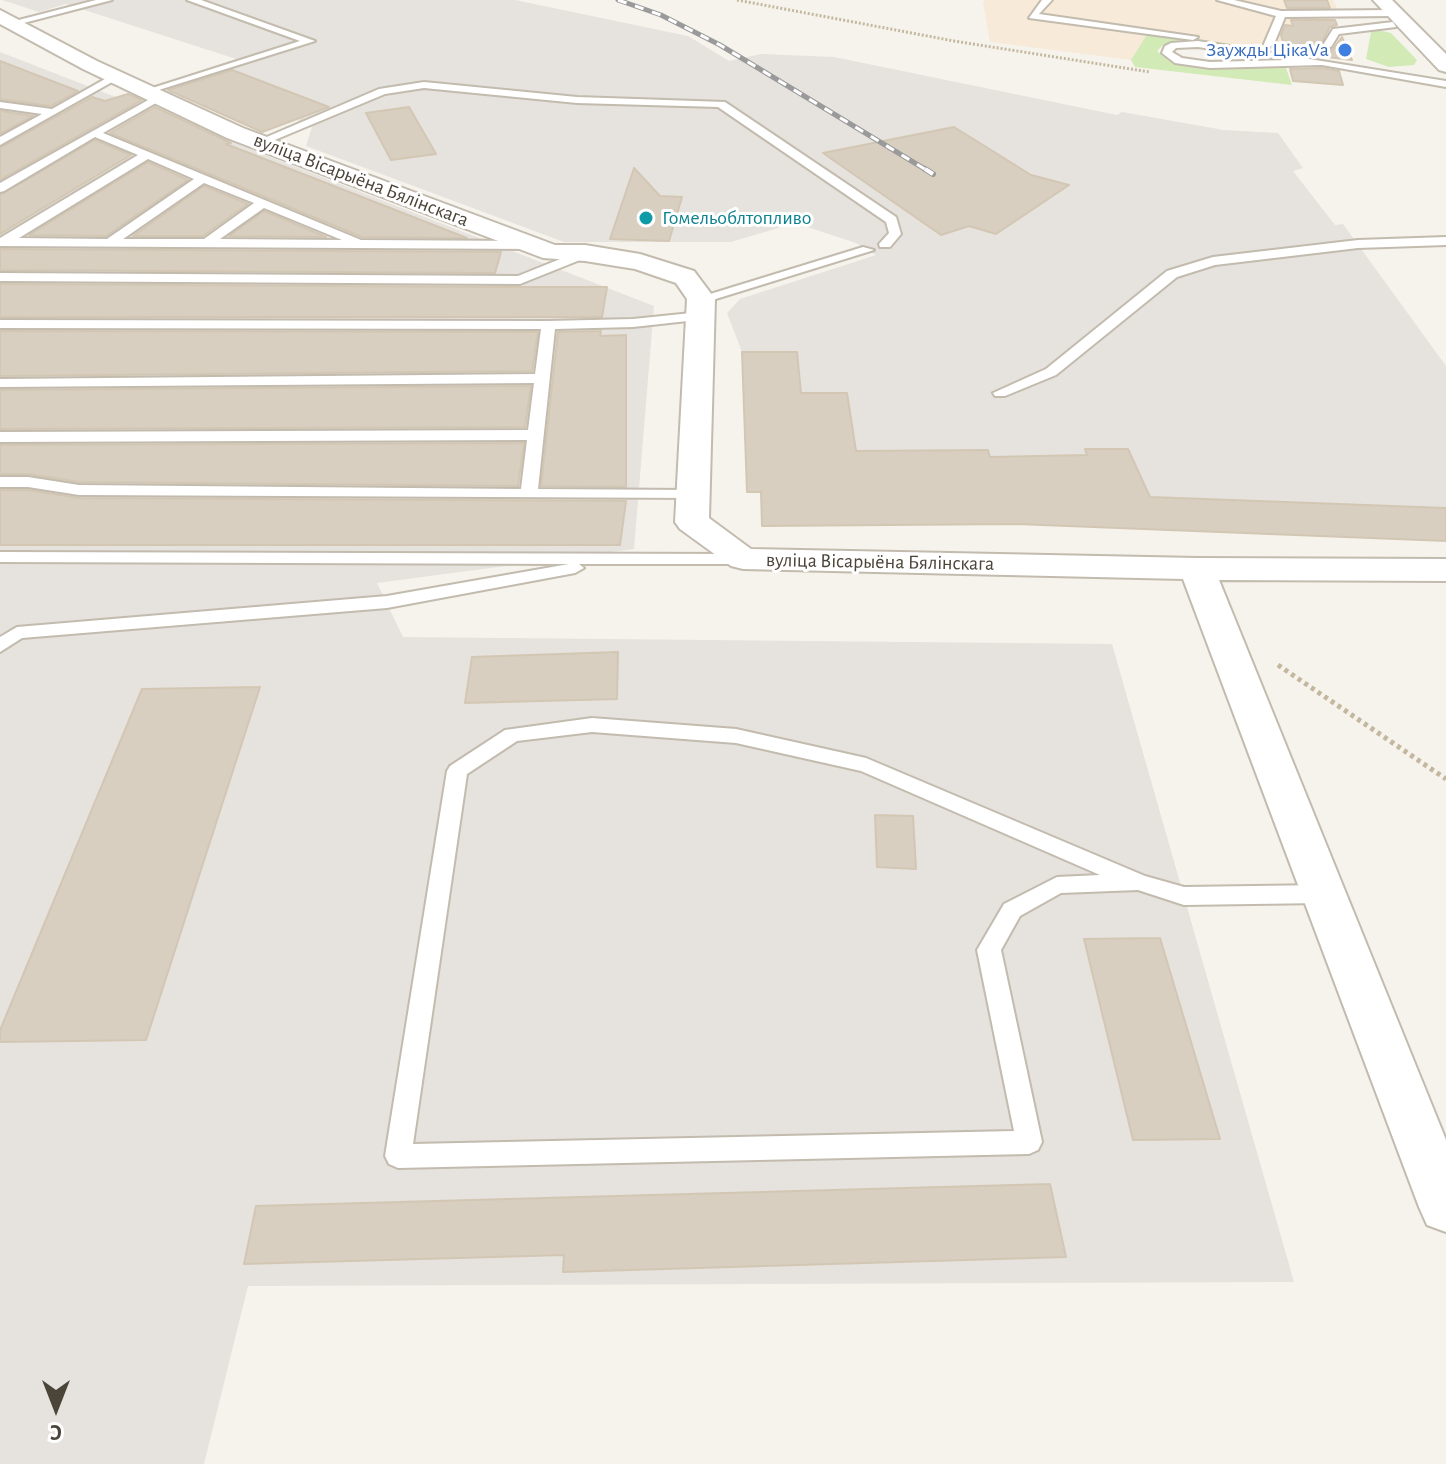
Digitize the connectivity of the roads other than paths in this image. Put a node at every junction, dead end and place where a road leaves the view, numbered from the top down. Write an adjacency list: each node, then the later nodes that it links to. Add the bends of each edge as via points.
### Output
1 (107, 0): 7 (lane)
2 (192, 0): 16 (lane, via 310,41)
3 (1047, 0): 8 (lane, via 1032,16)
4 (1222, 0): 6 (lane)
5 (1394, 12): 6 (lane); 10 (lane, via 1336,31); 11 (street)
6 (1281, 14): 9 (lane)
7 (8, 19): 14 (street, вуліца Вісарыёна Бялінскага)
8 (1221, 41)
9 (1269, 44)
10 (1328, 45)
11 (1437, 49): 13 (street)
12 (1323, 60): 12 (lane, via 1198,44 1174,45 1167,53 1179,61 1210,65); 15 (lane)
13 (1446, 66)
14 (116, 77): 16 (street, вуліца Вісарыёна Бялінскага); 18 (lane)
15 (1446, 84)
16 (154, 94): 19 (lane); 21 (street, вуліца Вісарыёна Бялінскага)
17 (0, 105): 18 (lane)
18 (53, 112): 20 (lane)
19 (94, 133): 22 (lane); 24 (lane)
20 (0, 142)
21 (261, 142): 30 (lane, via 383,91 424,85 577,100 721,104 892,220 895,234); 31 (street, вуліца Вісарыёна Бялінскага)
22 (147, 155): 23 (lane); 27 (lane)
23 (203, 178): 25 (lane); 28 (lane)
24 (0, 188)
25 (262, 203): 29 (lane); 32 (lane)
26 (1446, 241): 41 (lane, via 1271,254 1213,261 1172,274 1051,372)
27 (2, 242): 28 (lane)
28 (109, 243): 29 (lane)
29 (206, 244): 32 (lane)
30 (885, 244)
31 (533, 245): 32 (lane); 34 (street, вуліца Вісарыёна Бялінскага, via 552,253)
32 (366, 246)
33 (868, 250): 36 (lane)
34 (585, 253): 35 (lane, via 520,280); 36 (street, вуліца Вісарыёна Бялінскага, via 685,277)
35 (0, 277)
36 (701, 308): 38 (lane, via 633,323); 46 (street, вуліца Вісарыёна Бялінскага)
37 (0, 324): 38 (lane)
38 (548, 325): 39 (lane)
39 (542, 378): 40 (lane); 42 (lane)
40 (0, 383)
41 (1000, 393)
42 (535, 435): 43 (lane); 45 (lane)
43 (0, 437)
44 (0, 482): 45 (lane, via 79,490)
45 (529, 494): 46 (lane)
46 (693, 495): 49 (street, вуліца Вісарыёна Бялінскага, via 692,522)
47 (0, 557): 48 (lane)
48 (626, 559): 49 (lane); 52 (lane, via 387,602)
49 (743, 559): 50 (street, вуліца Вісарыёна Бялінскага)
50 (1197, 569): 51 (street, вуліца Вісарыёна Бялінскага); 55 (street)
51 (1446, 570)
52 (9, 635): 53 (lane)
53 (0, 646)
54 (1138, 882): 54 (lane, via 866,765 736,736 592,725 512,735 457,771 398,1156 1029,1142 989,950 1012,910 1057,885); 55 (lane, via 1184,896)
55 (1323, 894): 56 (street)
56 (1446, 1207)

